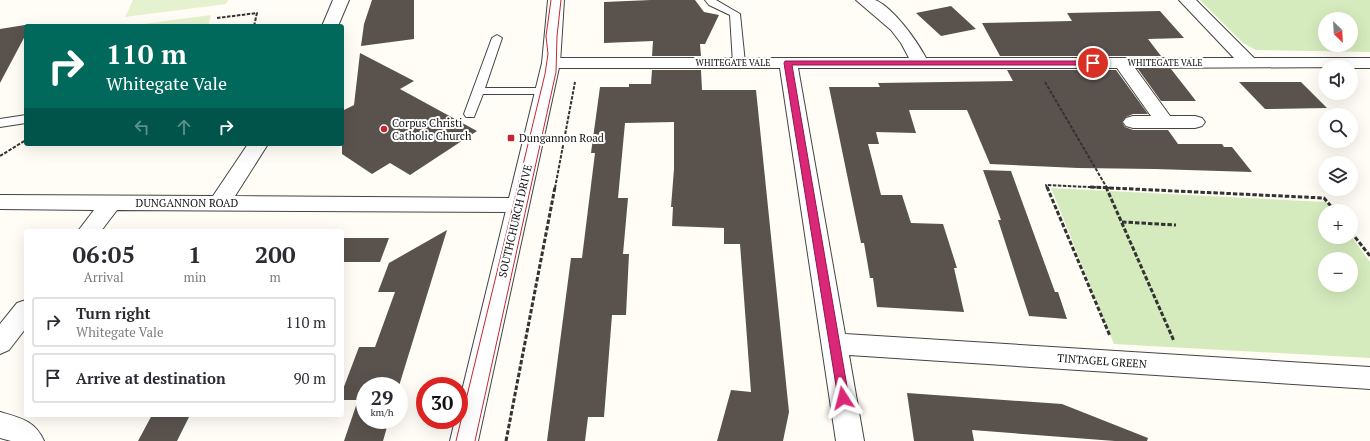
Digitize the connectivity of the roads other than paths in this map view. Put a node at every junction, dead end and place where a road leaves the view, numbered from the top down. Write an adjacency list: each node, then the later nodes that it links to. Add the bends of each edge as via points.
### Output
1 (341, 0): 6 (street)
2 (556, 0): 8 (street, SOUTHCHURCH DRIVE)
3 (710, 0): 9 (lane, via 735,14)
4 (864, 0): 11 (street, via 894,23 910,43)
5 (1187, 0): 13 (street)
6 (331, 24)
7 (497, 38): 15 (lane)
8 (551, 63): 9 (street, WHITEGATE VALE); 16 (street, SOUTHCHURCH DRIVE)
9 (739, 63): 10 (street, WHITEGATE VALE)
10 (788, 63): 11 (street, WHITEGATE VALE); 31 (street)
11 (920, 63): 12 (street, WHITEGATE VALE)
12 (1122, 63): 13 (street, WHITEGATE VALE); 20 (street)
13 (1248, 63): 14 (street, WHITEGATE VALE)
14 (1370, 63)
15 (478, 91): 16 (lane); 17 (lane)
16 (544, 91): 27 (street, SOUTHCHURCH DRIVE)
17 (470, 114)
18 (24, 120): 22 (lane)
19 (1133, 122): 20 (street)
20 (1165, 122): 21 (street)
21 (1195, 122)
22 (0, 123)
23 (257, 146): 26 (street)
24 (0, 202): 25 (street, DUNGANNON ROAD)
25 (111, 203): 26 (street, DUNGANNON ROAD); 28 (street)
26 (219, 203): 27 (street, DUNGANNON ROAD)
27 (518, 204): 35 (street, SOUTHCHURCH DRIVE)
28 (90, 229)
29 (24, 313): 30 (street)
30 (0, 343)
31 (834, 344): 32 (street, TINTAGEL GREEN); 36 (street)
32 (1370, 378)
33 (0, 425): 34 (street, via 20,431)
34 (30, 441)
35 (464, 441)
36 (850, 441)

